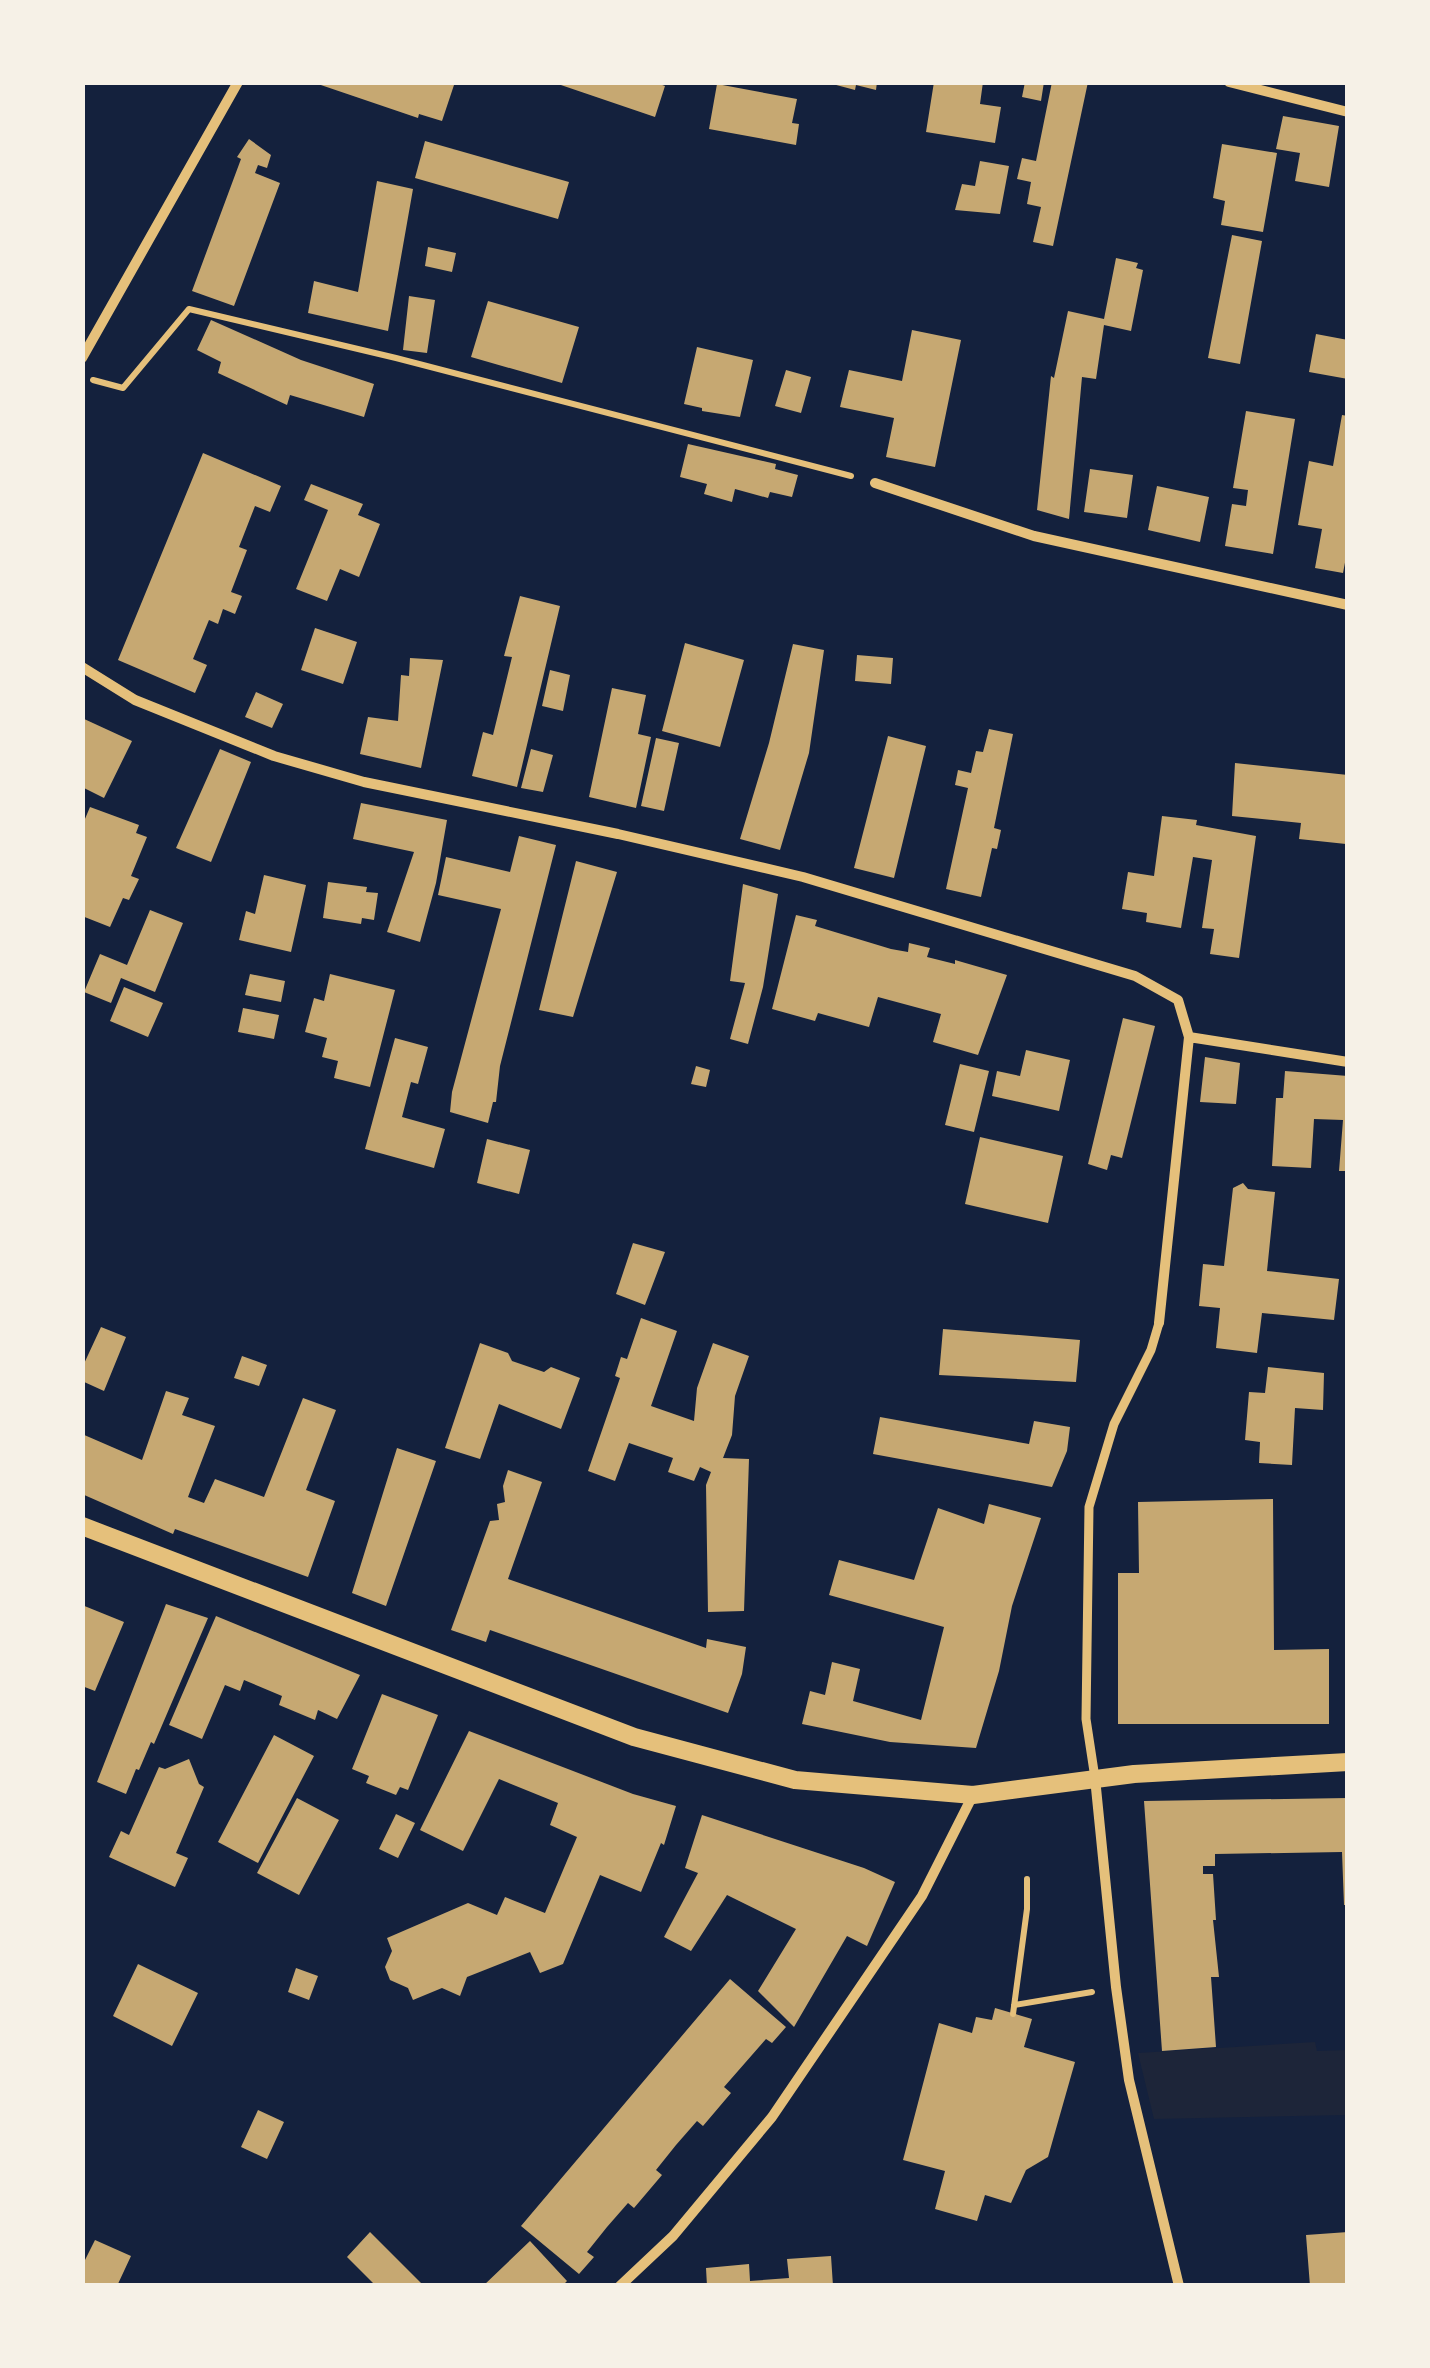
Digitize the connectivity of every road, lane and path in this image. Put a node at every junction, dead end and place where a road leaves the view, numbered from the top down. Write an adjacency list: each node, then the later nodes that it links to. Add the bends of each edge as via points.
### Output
1 (238, 82): 4 (street)
2 (1229, 82): 3 (street)
3 (1348, 112)
4 (82, 358)
5 (82, 377): 6 (path, via 123,388 189,309)
6 (875, 482): 7 (street, via 1034,536)
7 (1348, 605)
8 (82, 666): 9 (street, via 135,700 274,756 364,782 803,877 1136,976 1178,1000)
9 (1190, 1037): 10 (street); 11 (street)
10 (1348, 1062)
11 (1159, 1323): 14 (street, via 1114,1424 1090,1508 1086,1719)
12 (82, 1526): 15 (street, via 634,1737 795,1780)
13 (1348, 1762): 14 (street)
14 (1096, 1778): 15 (street); 17 (street)
15 (973, 1795): 18 (street, via 922,1896 772,2117 674,2236)
16 (1027, 1879): 17 (path, via 1014,2009)
17 (1116, 1988): 19 (street, via 1129,2080)
18 (620, 2286)
19 (1179, 2286)

